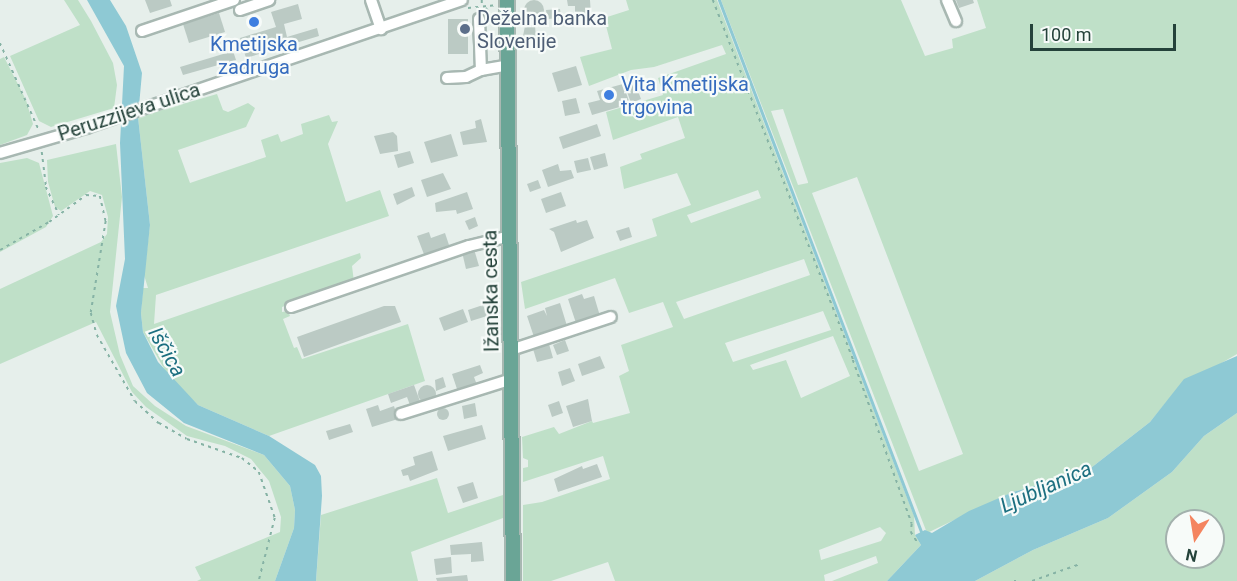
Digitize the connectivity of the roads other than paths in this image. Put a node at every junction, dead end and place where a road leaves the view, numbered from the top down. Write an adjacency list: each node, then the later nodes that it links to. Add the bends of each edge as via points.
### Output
1 (234, 0): 11 (street)
2 (269, 0): 7 (street)
3 (371, 0): 10 (street)
4 (462, 0): 10 (street, Peruzzijeva ulica)
5 (507, 0): 12 (main road, Ižanska cesta)
6 (947, 0): 9 (street)
7 (240, 10)
8 (479, 19): 13 (street)
9 (956, 21)
10 (381, 29): 15 (street, Peruzzijeva ulica)
11 (142, 31)
12 (508, 65): 13 (street); 16 (main road, Ižanska cesta)
13 (481, 70): 14 (street, via 466,77)
14 (447, 78)
15 (0, 153)
16 (510, 236): 17 (street, via 469,246); 19 (main road, Ižanska cesta)
17 (291, 307)
18 (611, 317): 19 (street)
19 (511, 350): 20 (main road, Ižanska cesta)
20 (512, 379): 21 (street); 22 (main road, Ižanska cesta)
21 (401, 414)
22 (513, 581)

